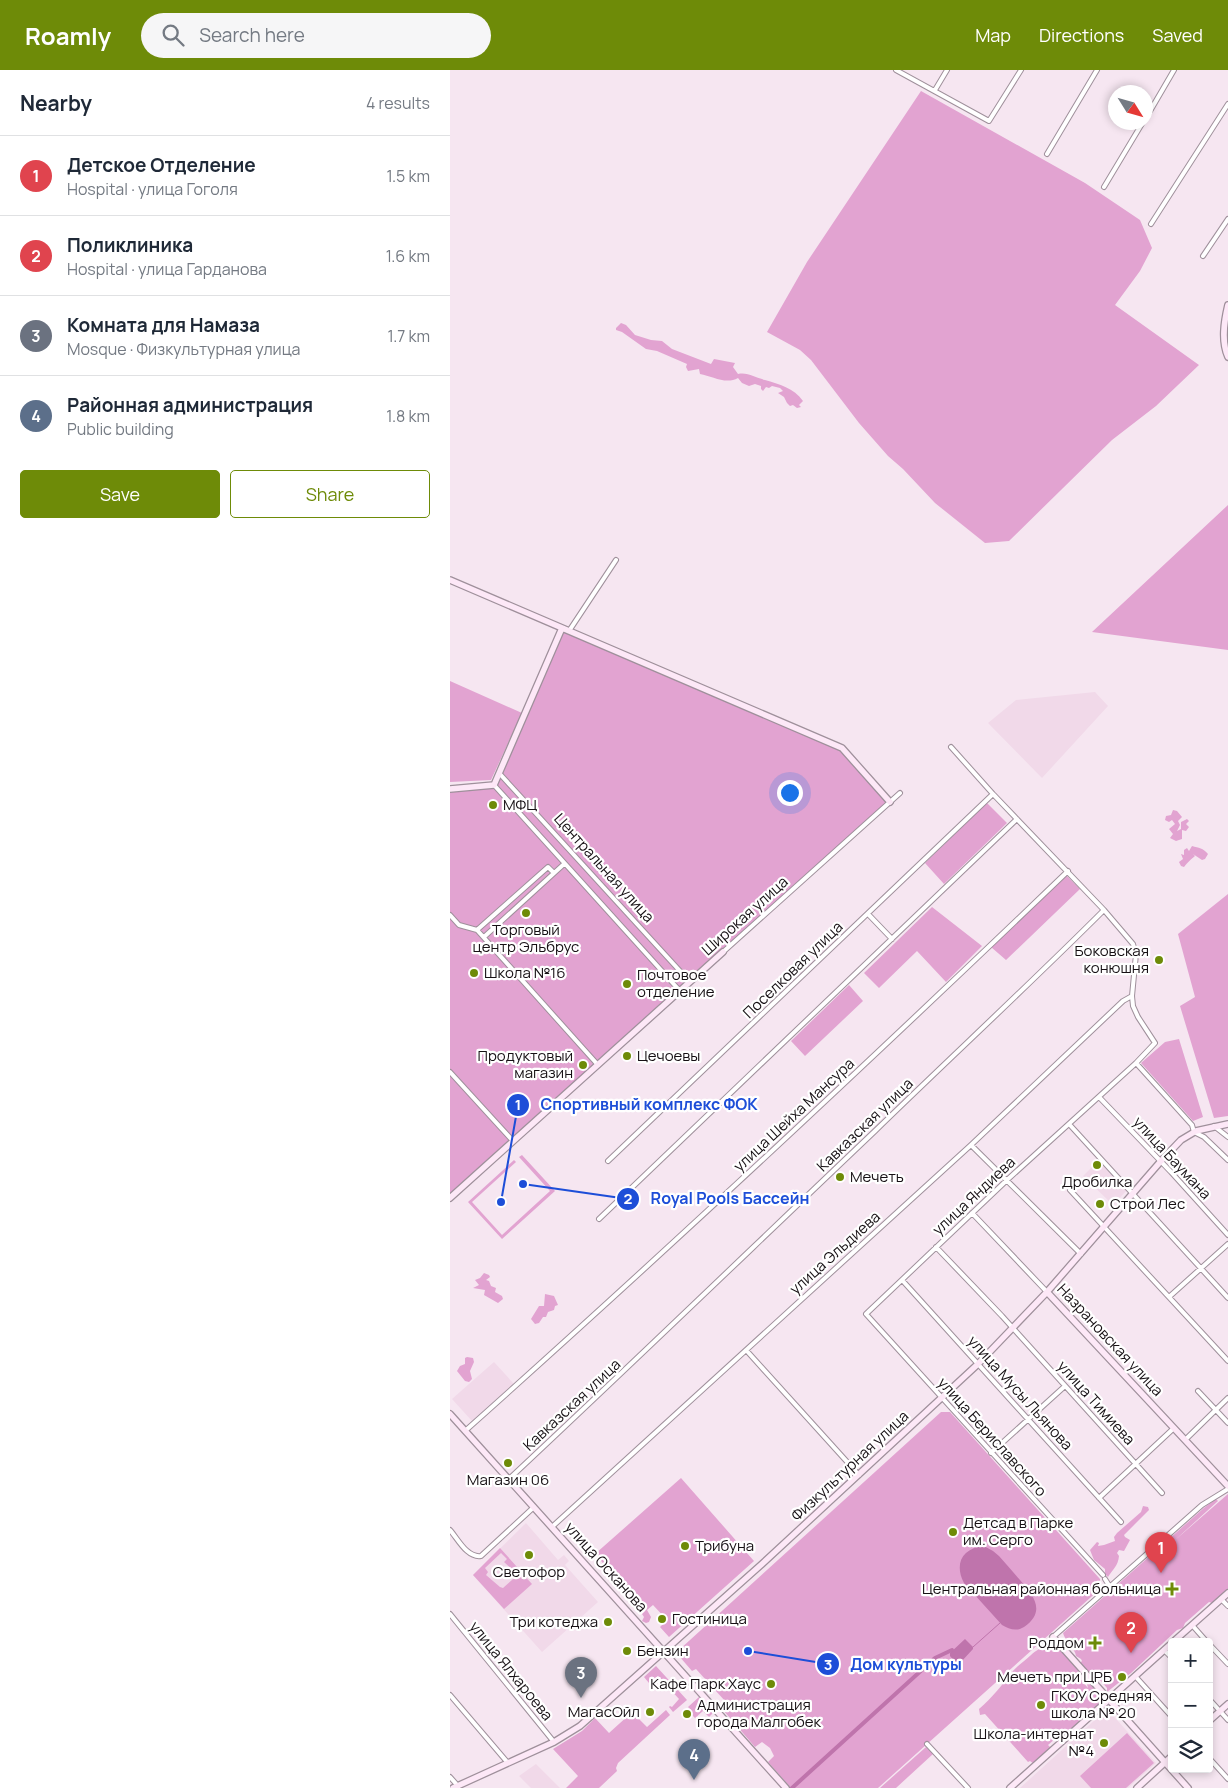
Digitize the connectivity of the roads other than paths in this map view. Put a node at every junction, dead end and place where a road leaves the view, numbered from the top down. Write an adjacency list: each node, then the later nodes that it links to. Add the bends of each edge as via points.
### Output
1 (896, 70): 6 (street)
2 (947, 70): 6 (street)
3 (1021, 70): 6 (street, via 989,121)
4 (1097, 70): 10 (street)
5 (1174, 70): 8 (street)
6 (935, 90)
7 (1228, 104): 13 (street)
8 (1153, 106)
9 (1138, 130): 11 (street)
10 (1047, 154)
11 (1104, 187)
12 (1228, 219): 14 (street)
13 (1151, 224)
14 (1203, 256)
15 (1228, 304): 16 (street, via 1224,324)
16 (1227, 355)
17 (616, 560): 20 (street)
18 (450, 580): 19 (street)
19 (562, 628): 20 (street); 22 (street)
20 (569, 631): 27 (street, via 842,748)
21 (951, 747): 26 (street)
22 (499, 772): 23 (street); 39 (street, Центральная улица)
23 (494, 786): 24 (street); 29 (street, Центральная улица)
24 (450, 789)
25 (900, 793): 27 (street, Широкая улица)
26 (992, 794): 28 (street); 33 (street, Поселковая улица)
27 (890, 802): 38 (street, Широкая улица)
28 (1017, 819): 30 (street); 37 (street)
29 (564, 864): 31 (street); 40 (street, Центральная улица)
30 (1068, 871): 32 (street); 86 (street, улица Шейха Мансура, via 720,1200)
31 (554, 873): 35 (street, via 548,866); 36 (street)
32 (1104, 910): 41 (street, via 1136,949); 91 (street, Кавказская улица)
33 (868, 914): 37 (street); 54 (street, Поселковая улица)
34 (450, 915): 35 (street, via 459,925)
35 (478, 930): 36 (street)
36 (484, 937): 43 (street)
37 (892, 939): 61 (street)
38 (723, 952): 39 (street, Широкая улица)
39 (690, 982): 40 (street, Широкая улица)
40 (680, 991): 43 (street, Широкая улица)
41 (1132, 996): 42 (street, улица Яндиева, via 1138,1017 1155,1043); 52 (street, улица Эльдиева, via 1116,1006)
42 (1136, 1063): 45 (street, улица Яндиева); 49 (street, via 1192,1125)
43 (598, 1065): 51 (street, Широкая улица)
44 (450, 1072): 51 (street)
45 (1099, 1097): 46 (street, улица Яндиева); 55 (street, улица Баумана)
46 (1069, 1124): 56 (street, улица Яндиева); 58 (street)
47 (1228, 1124): 48 (street, Физкультурная улица)
48 (1214, 1126): 49 (street, Физкультурная улица); 50 (street)
49 (1194, 1132): 53 (street); 55 (street, Физкультурная улица, via 1181,1140)
50 (1228, 1137)
51 (513, 1141): 59 (street, Широкая улица)
52 (971, 1145): 56 (street); 74 (street, улица Эльдиева)
53 (1228, 1160)
54 (608, 1161)
55 (1161, 1161): 58 (street, Физкультурная улица); 63 (street, улица Баумана)
56 (1007, 1180): 60 (street, улица Яндиева); 66 (street)
57 (1070, 1190): 62 (street)
58 (1133, 1194): 62 (street, Физкультурная улица); 67 (street)
59 (450, 1198)
60 (972, 1212): 65 (street, улица Яндиева); 69 (street, Назрановская улица)
61 (599, 1219)
62 (1104, 1227): 66 (street, Физкультурная улица); 70 (street)
63 (1228, 1235)
64 (1228, 1244): 67 (street)
65 (936, 1247): 68 (street, улица Яндиева); 73 (street, улица Тимиева)
66 (1081, 1254): 69 (street, Физкультурная улица)
67 (1202, 1268): 70 (street); 71 (street)
68 (902, 1280): 72 (street, улица Яндиева); 76 (street, улица Мусы Льянова)
69 (1048, 1292): 73 (street, Физкультурная улица); 85 (street, Назрановская улица)
70 (1169, 1297): 75 (street)
71 (1228, 1298)
72 (866, 1314): 79 (street, улица Бериславского)
73 (1012, 1328): 76 (street, Физкультурная улица); 77 (street, улица Тимиева)
74 (746, 1350): 90 (street); 97 (street, улица Эльдиева)
75 (1228, 1361)
76 (978, 1364): 79 (street, Физкультурная улица); 83 (street, улица Мусы Льянова)
77 (1065, 1386): 83 (street); 89 (street, улица Тимиева)
78 (1198, 1391): 81 (street)
79 (942, 1398): 88 (street, улица Бериславского); 90 (street, Физкультурная улица)
80 (1228, 1398): 81 (street)
81 (1216, 1410): 84 (street); 87 (street)
82 (450, 1414): 86 (street, улица Осканова)
83 (1028, 1419): 88 (street); 94 (street, улица Мусы Льянова)
84 (1228, 1423)
85 (1174, 1428): 87 (street, Назрановская улица); 89 (street)
86 (466, 1431): 91 (street, улица Осканова)
87 (1185, 1440): 92 (street, Назрановская улица)
88 (991, 1452): 99 (street, улица Бериславского)
89 (1136, 1464): 93 (street, улица Тимиева); 94 (street)
90 (859, 1475): 111 (street, Физкультурная улица)
91 (509, 1479): 95 (street, улица Осканова)
92 (1228, 1487): 99 (street, via 1202,1505)
93 (1162, 1493)
94 (1099, 1498): 96 (street, улица Мусы Льянова)
95 (534, 1507): 97 (street, улица Осканова); 98 (street, via 481,1556 470,1554)
96 (1121, 1522)
97 (552, 1526): 111 (street, улица Осканова)
98 (450, 1530)
99 (1110, 1587): 105 (street)
100 (1228, 1593): 101 (street)
101 (1221, 1599): 102 (street); 104 (street)
102 (1228, 1606)
103 (450, 1614): 123 (street, улица Ялхароева)
104 (1192, 1625): 106 (street); 107 (street)
105 (1053, 1637): 116 (street)
106 (1177, 1638)
107 (1204, 1638)
108 (1168, 1646): 110 (street)
109 (1213, 1648): 113 (street)
110 (1164, 1650): 112 (street); 114 (street)
111 (664, 1651): 123 (street, Физкультурная улица, via 580,1726); 132 (street, улица Осканова)
112 (1168, 1654)
113 (1228, 1664)
114 (1135, 1676): 116 (street); 120 (street)
115 (450, 1694): 128 (street)
116 (1108, 1700): 126 (street); 134 (street)
117 (1213, 1703): 119 (street)
118 (1228, 1704): 119 (street)
119 (1220, 1711): 121 (street); 122 (street)
120 (1168, 1713)
121 (1213, 1717)
122 (1228, 1720)
123 (554, 1742): 128 (street, Физкультурная улица)
124 (927, 1744): 133 (street)
125 (1168, 1759): 126 (street)
126 (1165, 1762): 135 (street); 136 (street)
127 (1213, 1762): 130 (street)
128 (508, 1763): 131 (street, Физкультурная улица)
129 (450, 1777): 131 (street)
130 (1228, 1779)
131 (456, 1787)
132 (786, 1788)
133 (968, 1788)
134 (1010, 1788)
135 (1137, 1788)
136 (1188, 1788)

